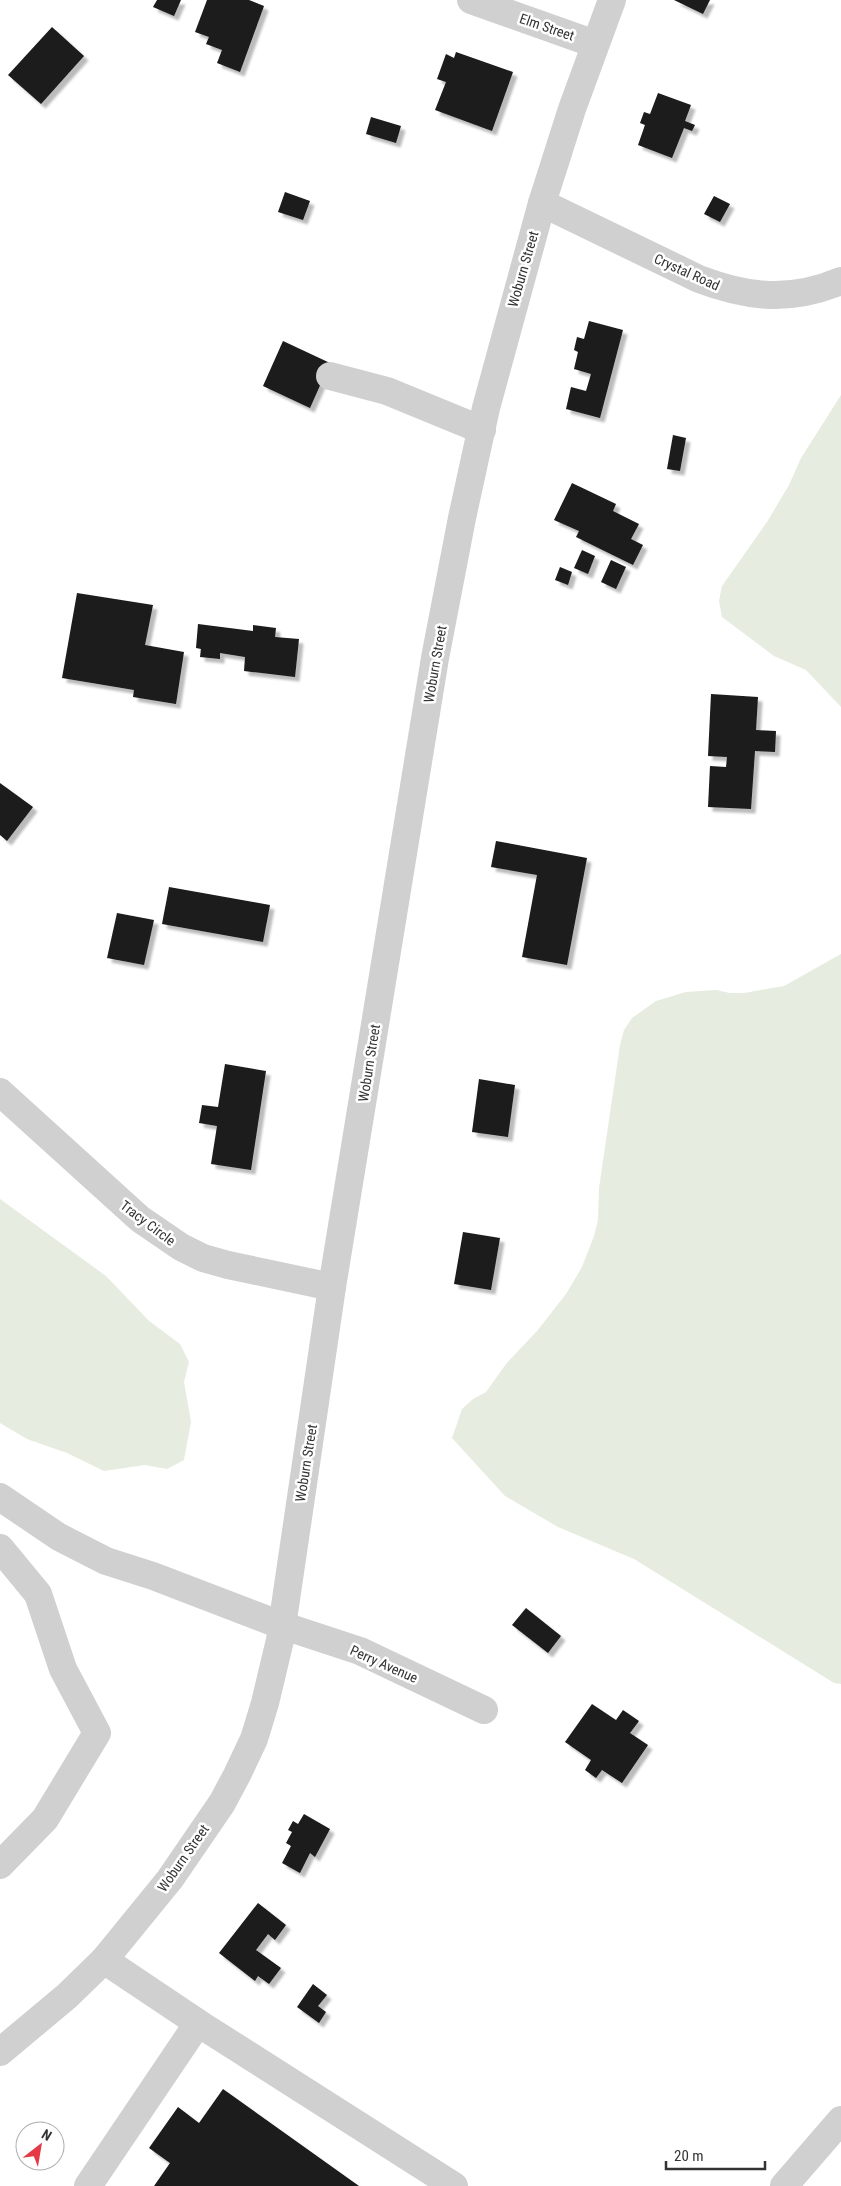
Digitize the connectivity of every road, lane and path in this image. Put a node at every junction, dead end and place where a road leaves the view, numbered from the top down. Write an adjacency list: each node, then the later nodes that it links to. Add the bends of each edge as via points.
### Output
1 (471, 0): 3 (street, Elm Street)
2 (612, 0): 3 (street, Woburn Street)
3 (595, 44): 4 (street, Woburn Street)
4 (542, 203): 5 (street, Crystal Road, via 726,289 764,295 801,294); 7 (street, Woburn Street)
5 (841, 281)
6 (330, 376): 7 (street, via 387,391)
7 (482, 430): 9 (street, Woburn Street, via 435,658)
8 (0, 1092): 9 (street, Tracy Circle, via 140,1219 180,1247 228,1265)
9 (332, 1287): 12 (street, Woburn Street)
10 (0, 1497): 12 (street, Perry Avenue, via 59,1537 106,1561)
11 (0, 1548): 14 (street, via 38,1594 62,1669 97,1733 45,1819)
12 (281, 1625): 13 (street, Perry Avenue, via 360,1651); 15 (street, Woburn Street, via 265,1703 237,1775 189,1853)
13 (484, 1710)
14 (0, 1865)
15 (104, 1960): 16 (street); 17 (street, Woburn Street)
16 (198, 2023): 19 (street); 20 (street)
17 (0, 2052)
18 (841, 2120): 21 (street)
19 (88, 2186)
20 (454, 2186)
21 (784, 2186)

